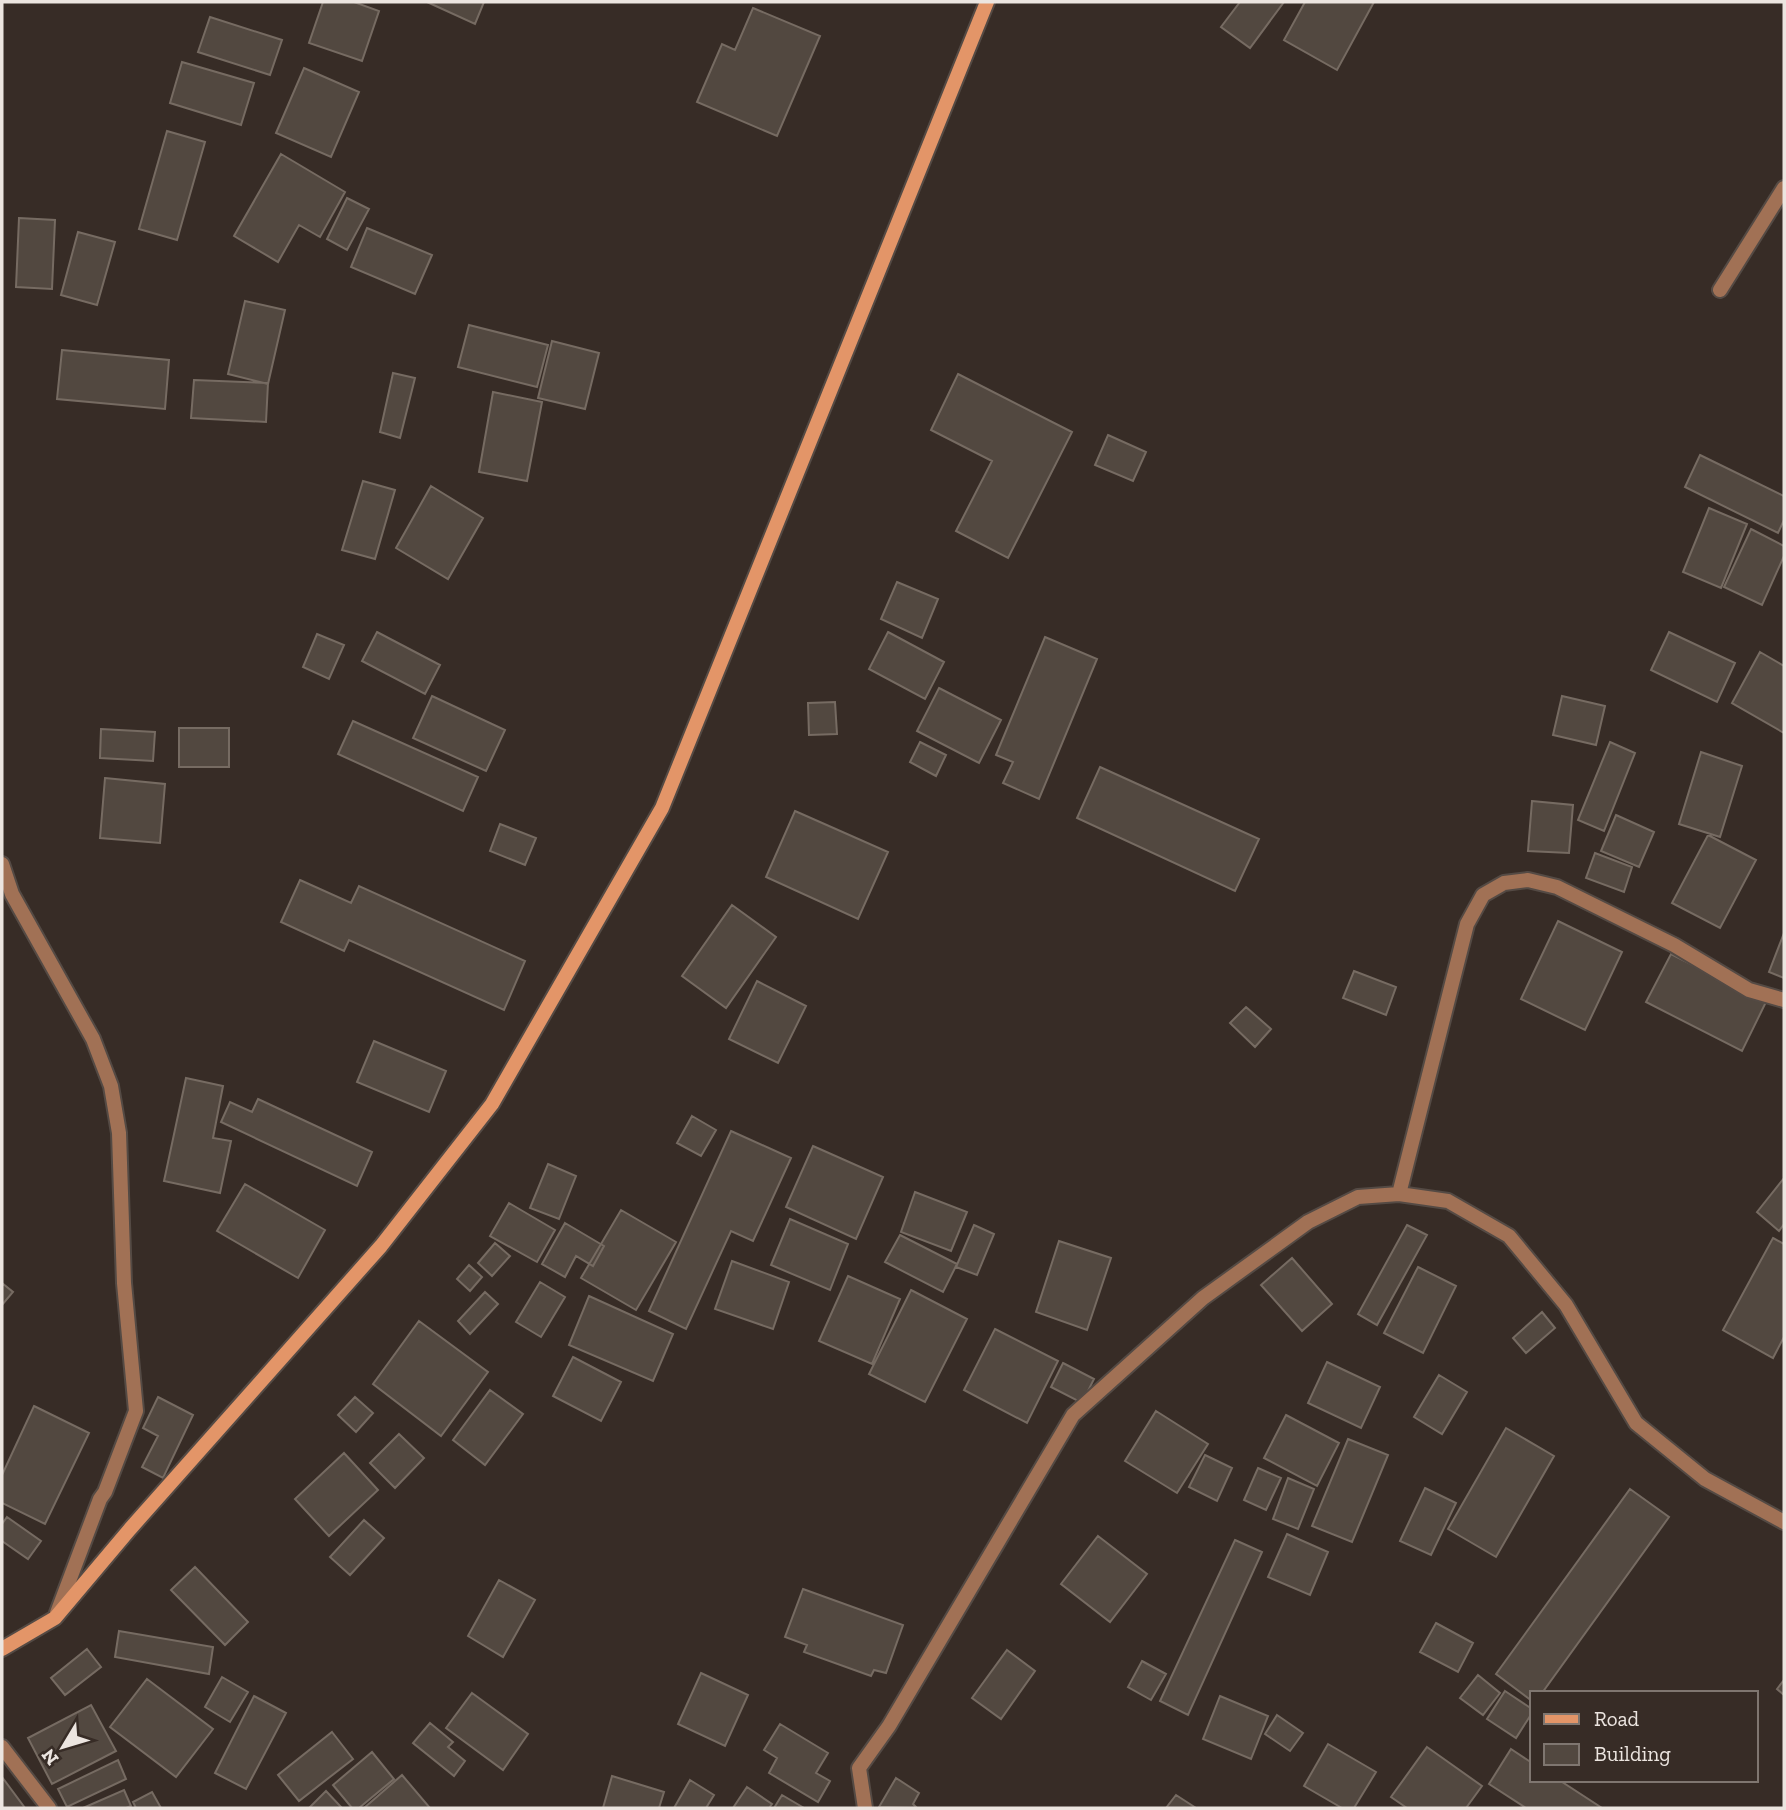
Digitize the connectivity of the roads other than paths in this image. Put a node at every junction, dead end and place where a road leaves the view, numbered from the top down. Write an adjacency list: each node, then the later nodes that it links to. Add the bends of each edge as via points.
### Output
1 (987, 2): 8 (street, via 662,808 492,1104 381,1246)
2 (1784, 188): 3 (street)
3 (1720, 290)
4 (2, 864): 8 (street, via 12,894 93,1038 111,1086 119,1133 124,1283 135,1411)
5 (1784, 1000): 6 (street, via 1749,990 1674,945 1557,887 1528,880 1504,883 1483,895 1467,924)
6 (1399, 1194): 7 (street, via 1448,1201 1509,1236 1566,1305 1636,1423 1705,1479); 12 (street, via 1358,1197 1308,1222 1203,1298 1073,1415 859,1769)
7 (1784, 1522)
8 (55, 1618): 9 (street)
9 (2, 1649)
10 (2, 1747): 11 (street)
11 (49, 1808)
12 (865, 1808)

